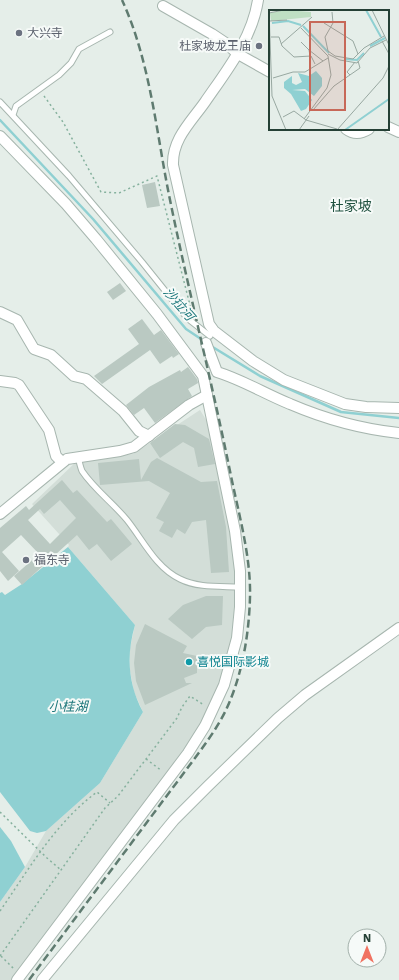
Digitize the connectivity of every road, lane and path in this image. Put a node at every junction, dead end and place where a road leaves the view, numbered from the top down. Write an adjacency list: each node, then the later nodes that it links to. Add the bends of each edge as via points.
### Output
1 (258, 0): 4 (street, via 248,36)
2 (163, 6): 4 (street, via 212,34)
3 (110, 32): 6 (lane, via 79,49 71,63)
4 (238, 54): 5 (street); 16 (street, via 180,136 174,152 173,165)
5 (269, 71)
6 (39, 89): 8 (lane, via 16,106); 15 (path, via 63,122 101,192 119,193 157,176)
7 (0, 102): 8 (lane)
8 (13, 116): 15 (lane, via 69,176)
9 (389, 127): 12 (street)
10 (348, 130): 11 (street, via 361,133)
11 (367, 130)
12 (399, 132)
13 (0, 136): 17 (street, via 66,204)
14 (0, 312): 22 (street, via 17,320 34,349 50,355 74,376 86,379 123,411 139,431)
15 (195, 325): 16 (lane)
16 (210, 337): 17 (street); 20 (street, via 284,380 345,404); 21 (street, via 212,364 217,372 337,422)
17 (196, 358): 19 (street)
18 (0, 381): 24 (street, via 15,382 19,385 49,430 56,456)
19 (207, 395): 22 (street, via 189,405); 26 (street, via 235,531)
20 (399, 408)
21 (399, 433)
22 (149, 436): 23 (street, via 127,450)
23 (78, 456): 24 (street); 26 (lane, via 81,469 89,480 127,520 168,571 180,579 196,584)
24 (62, 462): 25 (street)
25 (0, 514)
26 (240, 587): 28 (street, via 235,649)
27 (399, 628): 38 (street, via 305,695 203,791 174,820)
28 (213, 710): 29 (path, via 190,696); 30 (street, via 197,740)
29 (146, 759): 30 (path); 31 (path)
30 (170, 777): 37 (street)
31 (110, 803): 33 (path, via 97,792 58,827); 34 (path)
32 (0, 812): 33 (path)
33 (40, 852): 34 (path); 35 (path)
34 (61, 870): 36 (path)
35 (0, 911)
36 (0, 956): 37 (path)
37 (19, 978)
38 (42, 980)

